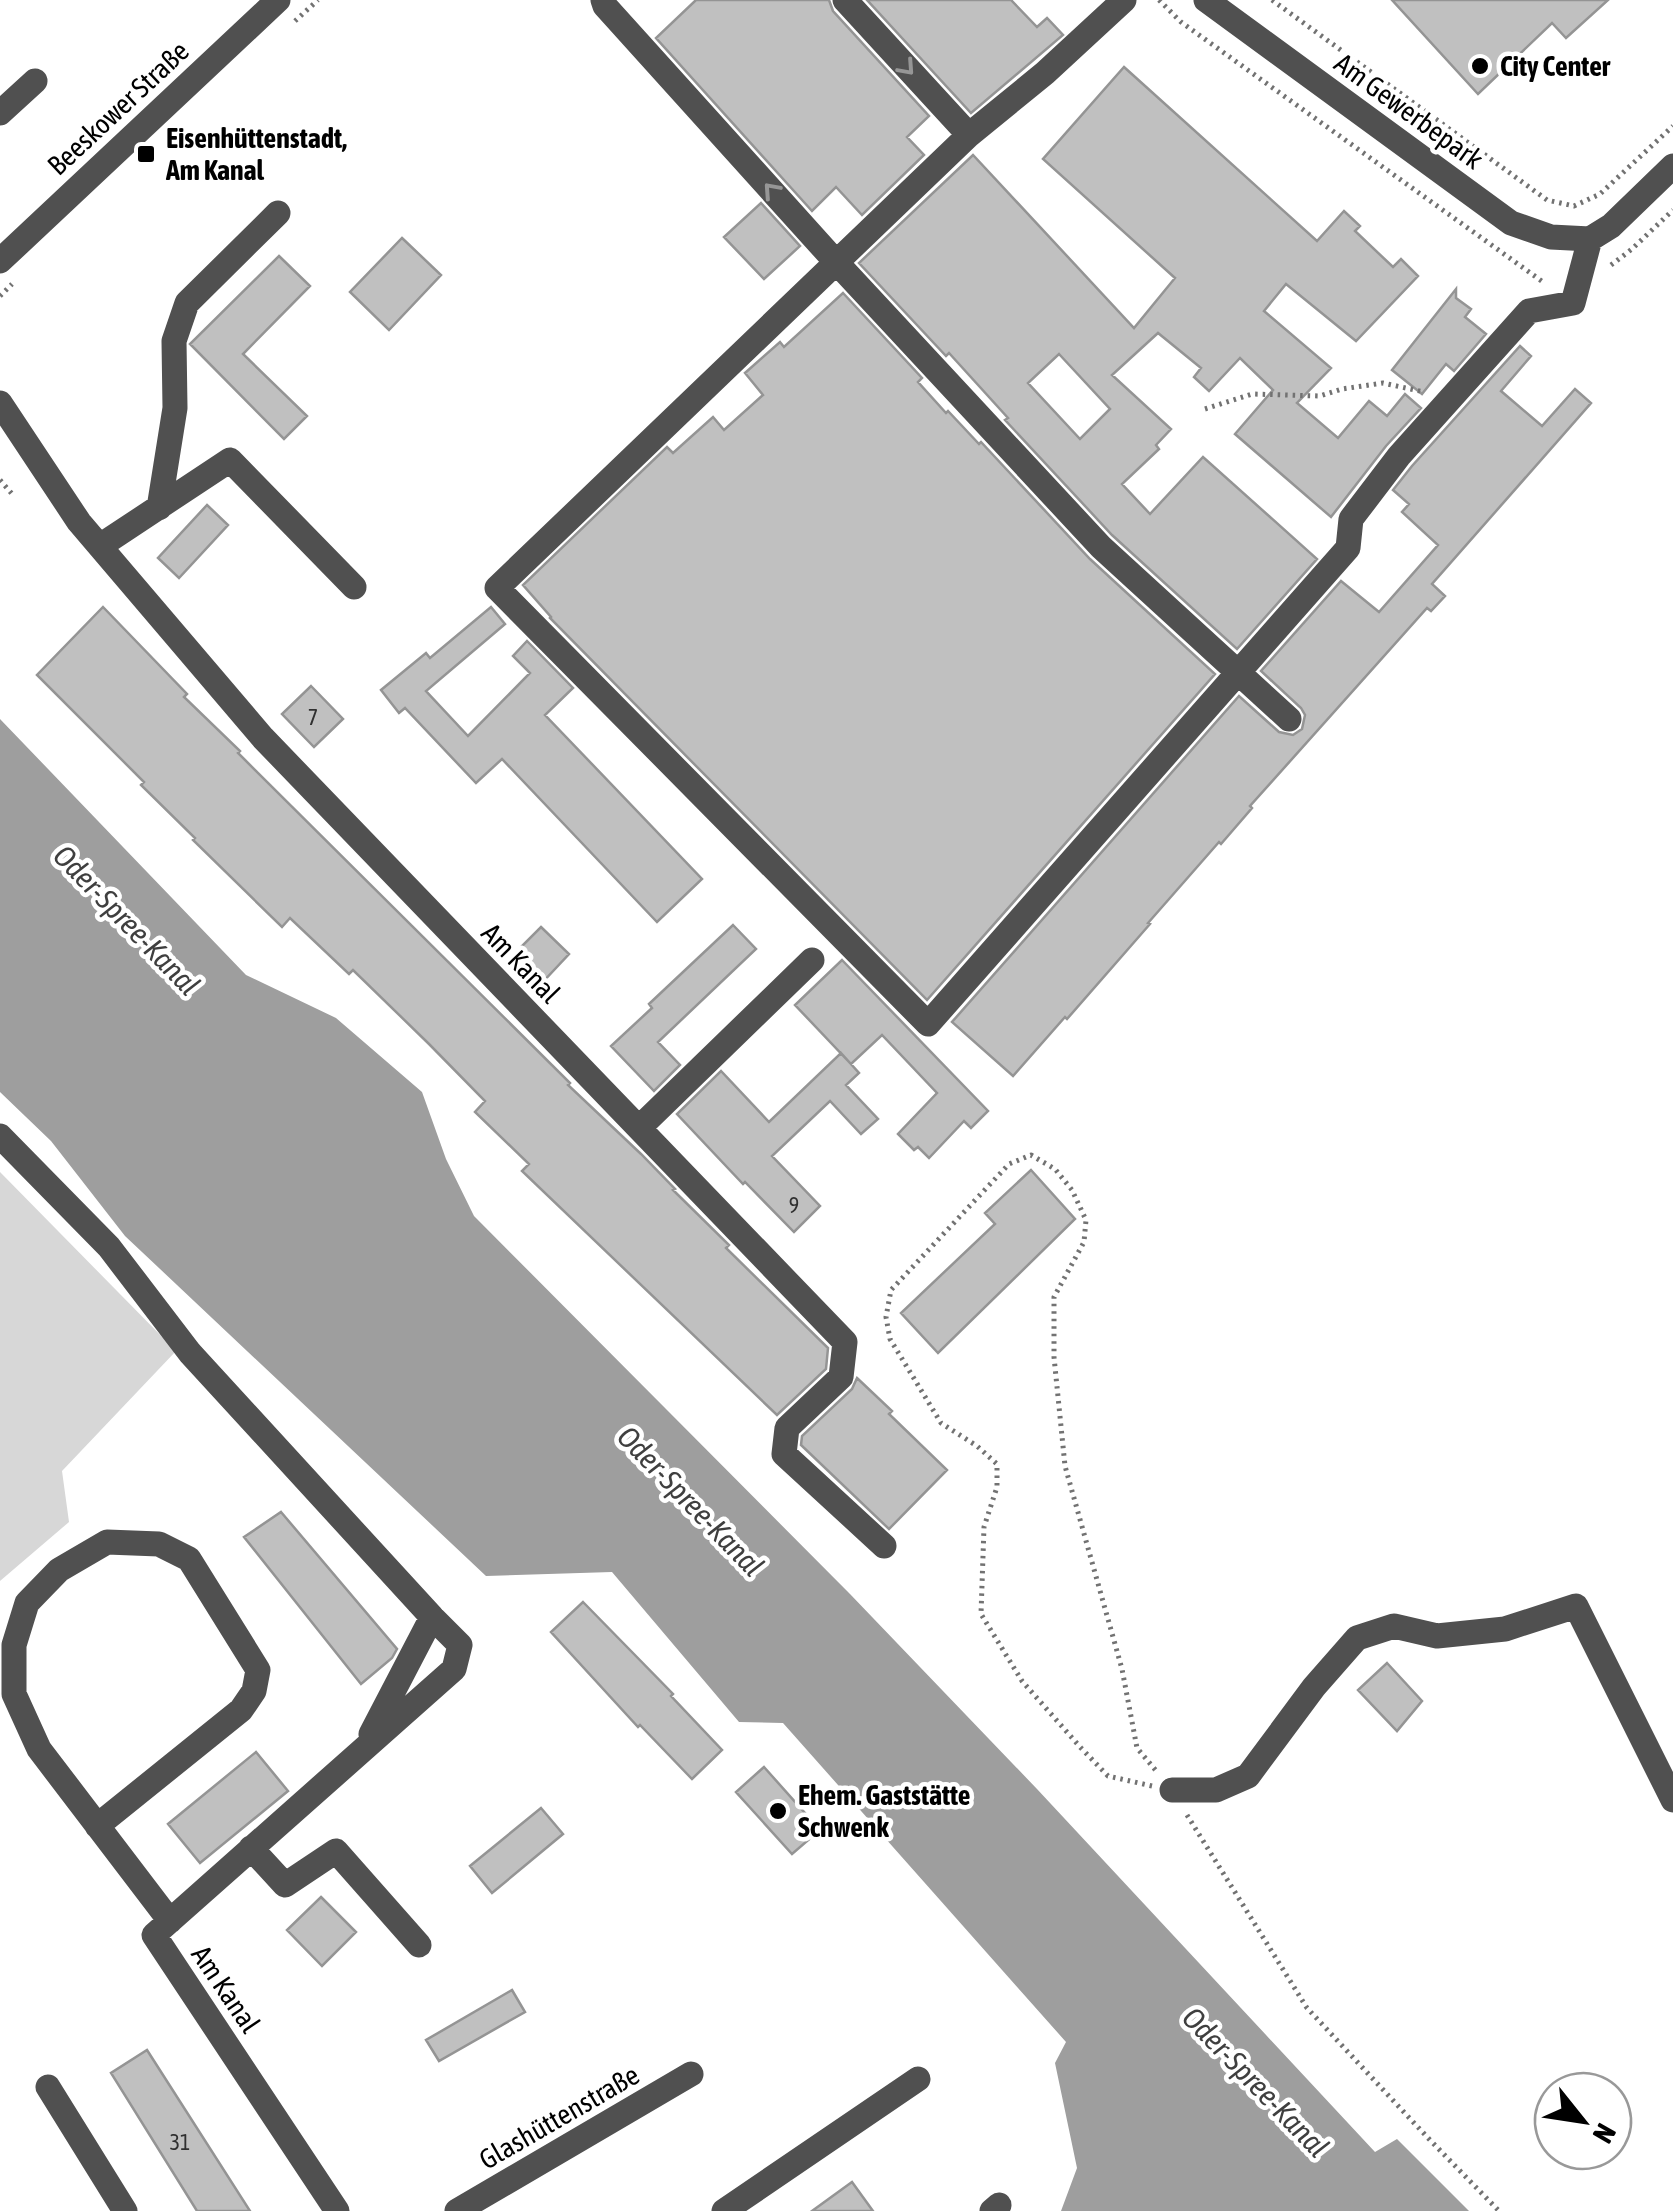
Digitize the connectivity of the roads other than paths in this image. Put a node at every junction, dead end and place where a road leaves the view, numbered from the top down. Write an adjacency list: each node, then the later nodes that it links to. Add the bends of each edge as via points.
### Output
1 (278, 0): 12 (street, Beeskower Straße)
2 (603, 0): 13 (street, one-way to 2)
3 (845, 0): 8 (street, one-way to 8)
4 (1124, 0): 8 (street)
5 (1206, 0): 11 (street, Am Gewerbepark, via 1511,222 1551,237)
6 (35, 81): 7 (street)
7 (0, 112)
8 (969, 135): 13 (street)
9 (1673, 166): 11 (street)
10 (278, 213): 15 (street, via 187,302 174,341 175,408)
11 (1590, 239): 18 (street, via 1573,303 1529,311 1399,456 1351,519 1348,548)
12 (0, 261)
13 (836, 262): 18 (street, via 1101,547); 18 (street, via 496,588 928,1024)
14 (3, 416): 16 (street, Am Kanal)
15 (159, 508): 16 (street); 17 (street, via 230,460)
16 (100, 546): 21 (street, Am Kanal, via 263,738)
17 (354, 588)
18 (1237, 673): 19 (street)
19 (1289, 719)
20 (812, 960): 21 (street)
21 (639, 1128): 23 (street, Am Kanal, via 845,1342 841,1377 787,1428 784,1454)
22 (0, 1136): 24 (street, Am Kanal, via 109,1247 190,1353)
23 (884, 1546)
24 (432, 1617): 25 (street, Am Kanal); 25 (street, Am Kanal, via 460,1645 454,1669)
25 (364, 1747): 29 (street, Am Kanal)
26 (1172, 1790): 27 (street, via 1216,1790 1248,1776 1358,1638 1394,1626 1438,1636 1505,1629 1576,1606)
27 (1673, 1800)
28 (97, 1826): 28 (street, via 38,1750 14,1694 14,1645 27,1603 59,1570 108,1542 158,1544 189,1559 258,1670 254,1691 241,1710); 30 (street)
29 (251, 1848): 30 (street, Am Kanal); 31 (street, via 285,1885 336,1851)
30 (170, 1921): 36 (street, Am Kanal, via 154,1936)
31 (418, 1945)
32 (691, 2074): 37 (street, Glashüttenstraße)
33 (918, 2079): 38 (street)
34 (48, 2086): 35 (street)
35 (126, 2211)
36 (337, 2211)
37 (457, 2211)
38 (724, 2211)

